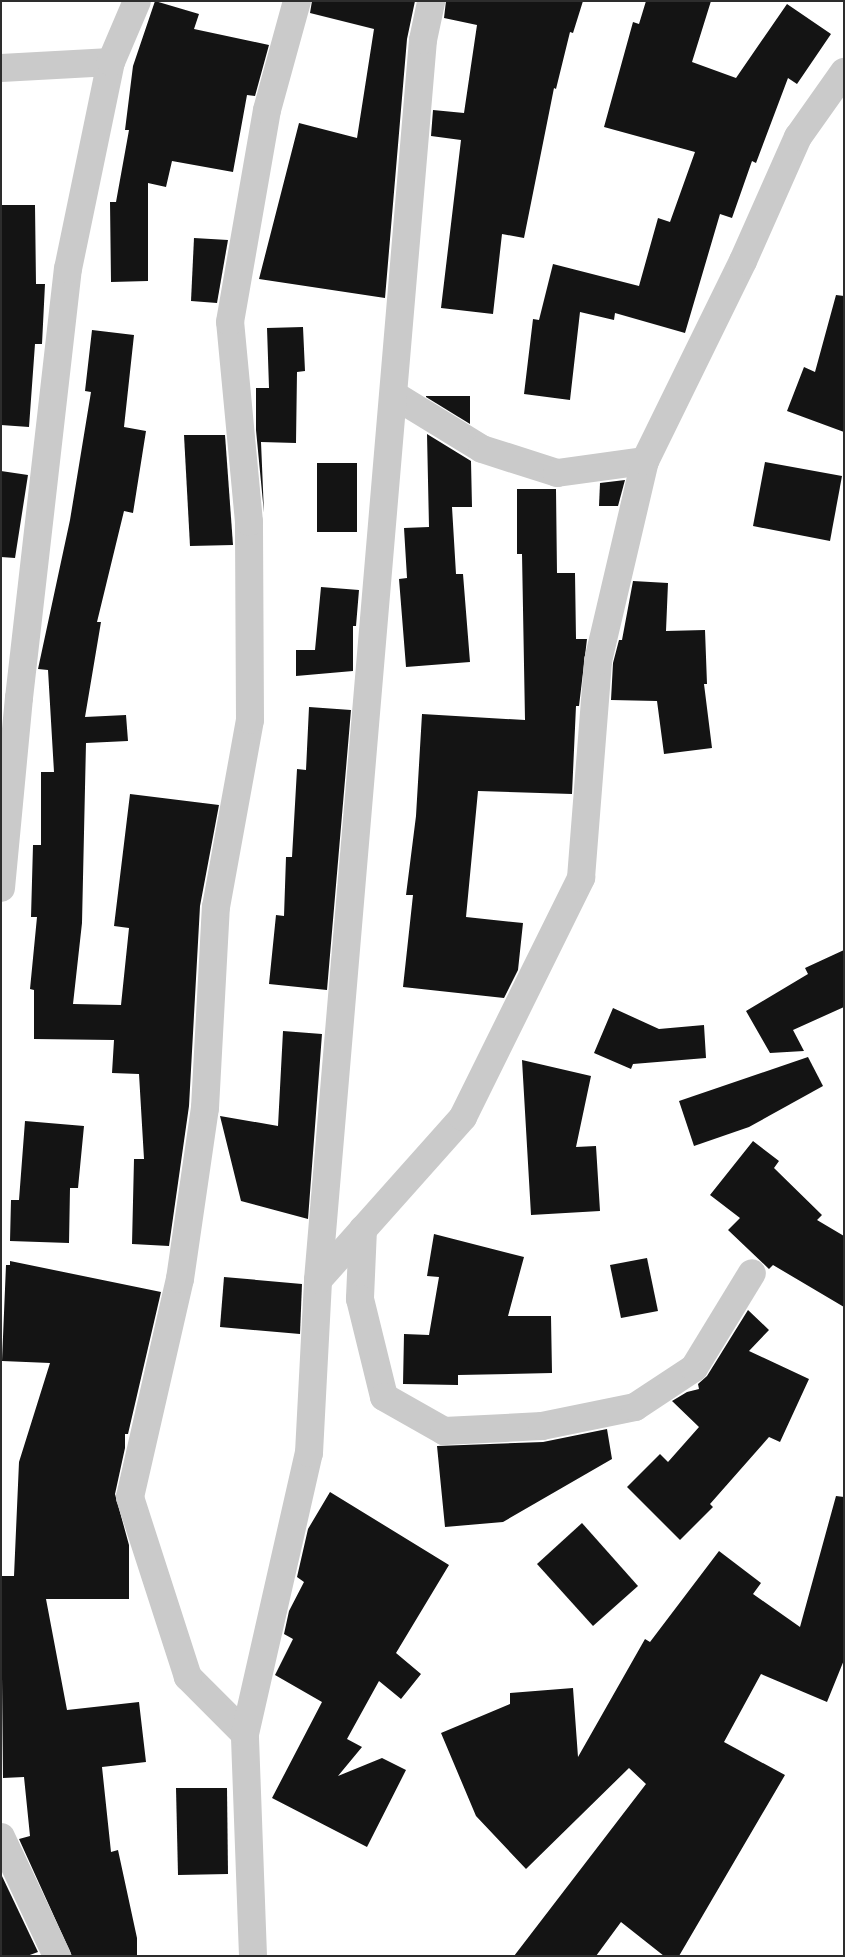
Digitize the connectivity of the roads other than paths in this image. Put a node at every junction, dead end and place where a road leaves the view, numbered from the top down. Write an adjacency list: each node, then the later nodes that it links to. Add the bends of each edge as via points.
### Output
1 (137, 1): 4 (street)
2 (297, 1): 13 (street, via 268,110 230,322 249,522 250,720 216,907 205,1108 180,1279 130,1497 188,1677)
3 (432, 1): 7 (street, via 422,40)
4 (111, 62): 5 (street); 9 (street, via 68,269 19,698)
5 (1, 68)
6 (844, 72): 8 (street, via 798,137 743,261)
7 (394, 395): 8 (street, via 482,449 557,473); 12 (street)
8 (645, 462): 10 (street, via 598,661 581,878 463,1117)
9 (1, 888)
10 (363, 1229): 11 (street, via 360,1299 384,1397 444,1431 542,1426 635,1407 694,1368); 12 (street)
11 (752, 1273)
12 (318, 1280): 13 (street, via 309,1453)
13 (245, 1734): 16 (street)
14 (1, 1837): 15 (street)
15 (56, 1956)
16 (253, 1956)

